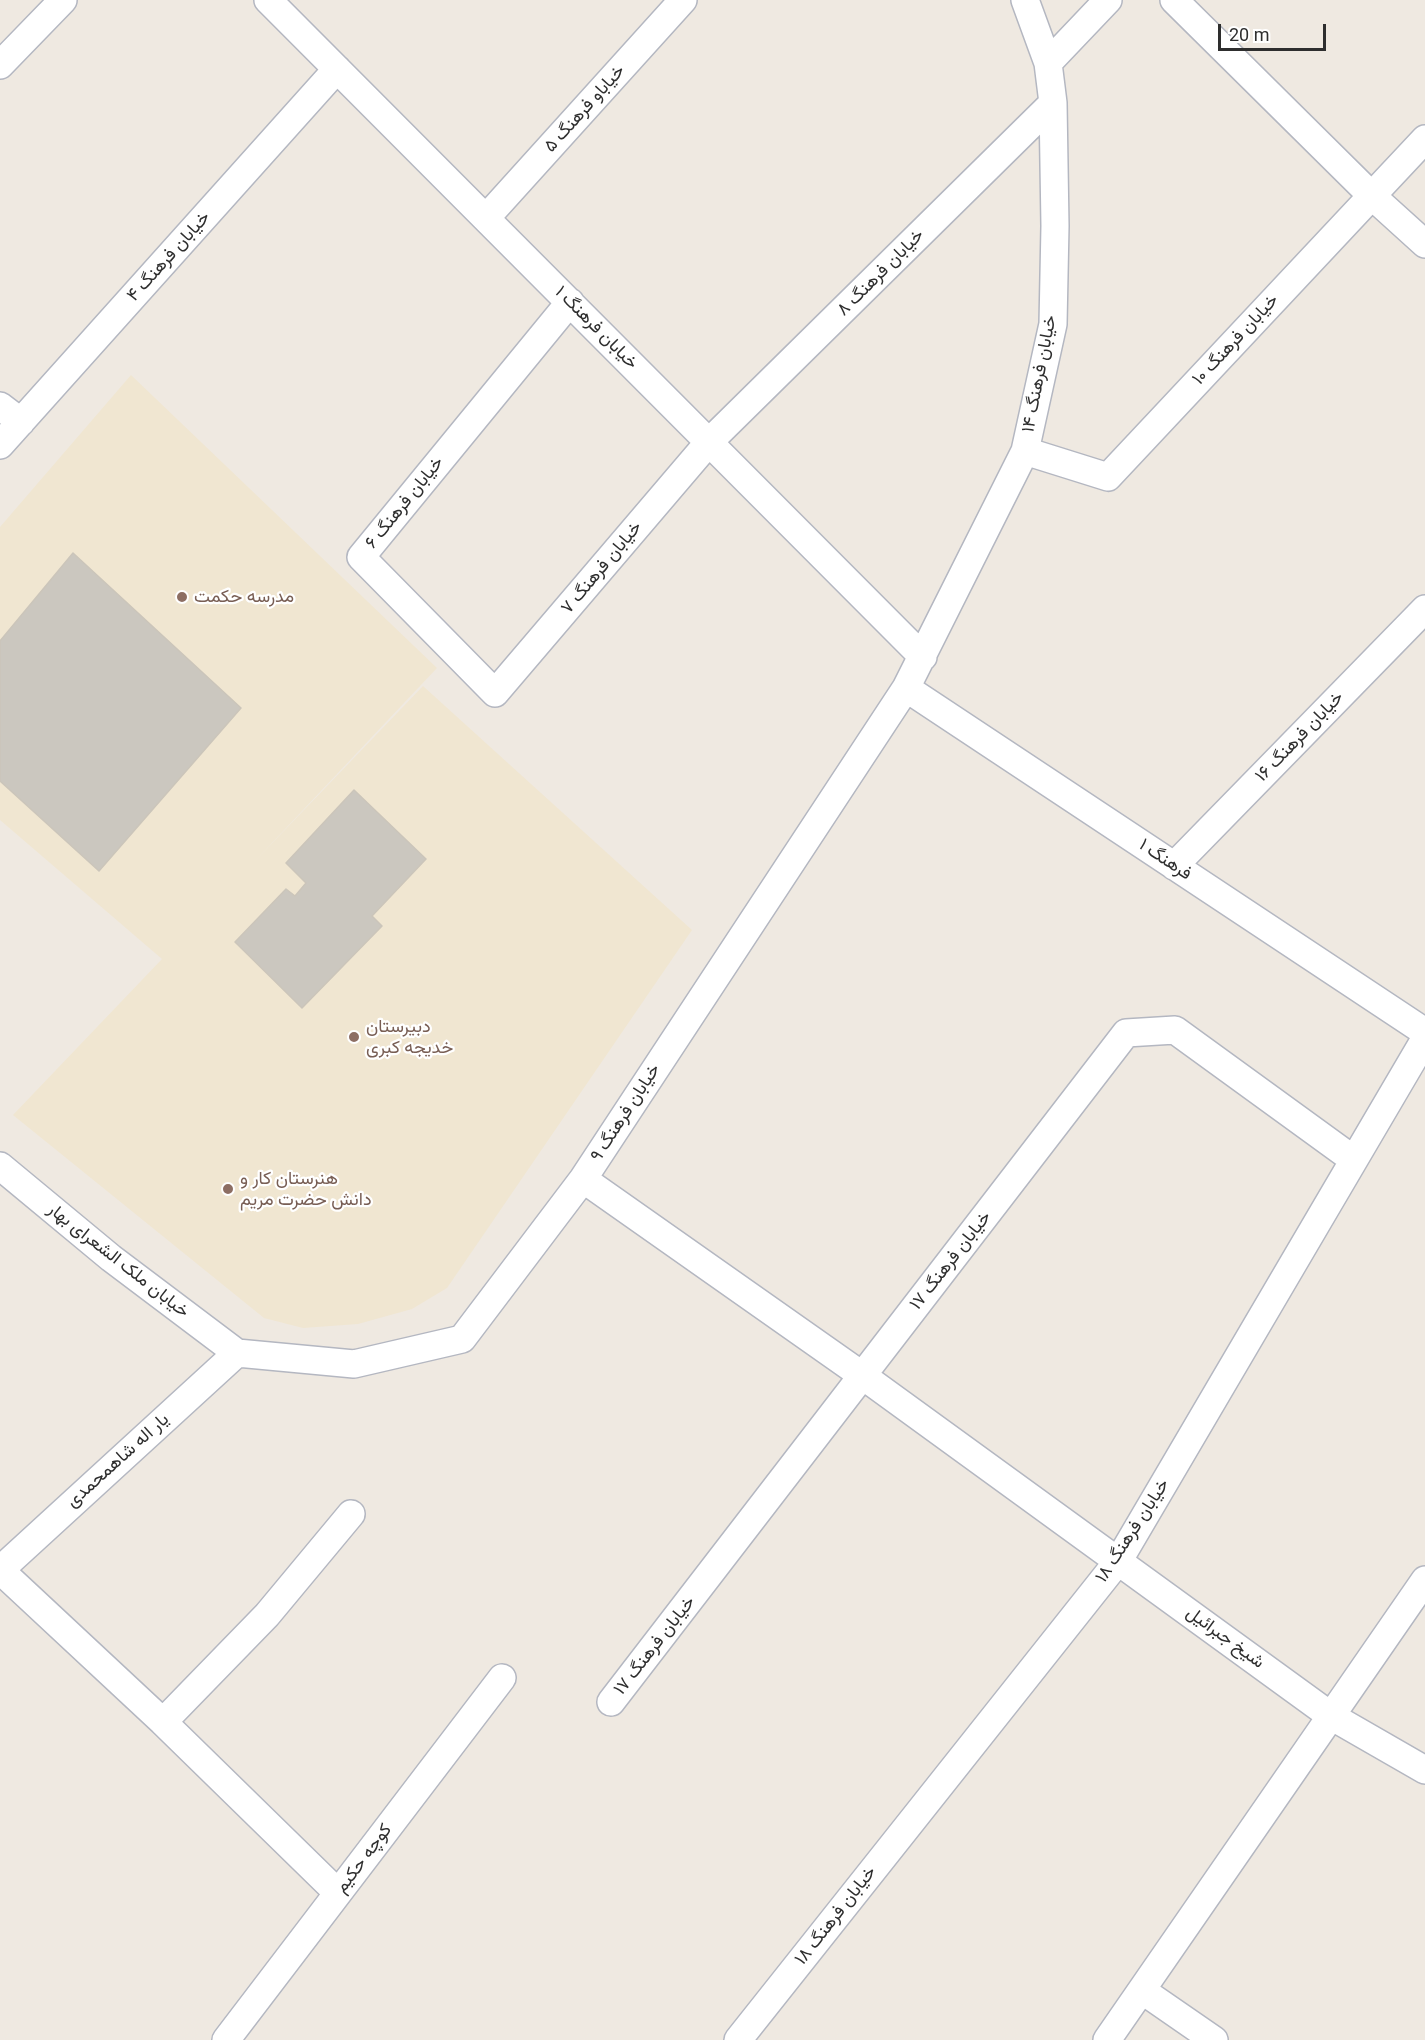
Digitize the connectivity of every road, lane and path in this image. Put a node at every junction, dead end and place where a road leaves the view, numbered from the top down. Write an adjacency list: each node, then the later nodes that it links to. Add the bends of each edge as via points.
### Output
1 (63, 0): 8 (street)
2 (268, 0): 9 (street, خیابان فرهنگ ۱)
3 (1025, 0): 7 (street, خیابان فرهنگ ۱۴)
4 (1108, 0): 7 (street)
5 (1174, 0): 12 (street)
6 (678, 2): 13 (street, خیاباو فرهنگ ۵)
7 (1048, 63): 10 (street, خیابان فرهنگ ۱۴)
8 (0, 65)
9 (337, 69): 13 (street, خیابان فرهنگ ۱); 16 (street, خیابان فرهنگ ۴)
10 (1053, 103): 17 (street, خیابان فرهنگ ۸); 19 (street, خیابان فرهنگ ۱۴, via 1053,324)
11 (1425, 139): 12 (street, خیابان فرهنگ ۱۰)
12 (1372, 195): 14 (street); 19 (street, خیابان فرهنگ ۱۰, via 1107,477)
13 (486, 218): 15 (street, خیابان فرهنگ ۱)
14 (1425, 244)
15 (570, 302): 17 (street, خیابان فرهنگ ۱); 23 (street, خیابان فرهنگ ۶, via 361,557)
16 (10, 414): 18 (street, خیابان فرهنگ ۴)
17 (709, 442): 21 (street, خیابان فرهنگ ۱); 23 (street, خیابان فرهنگ ۷)
18 (0, 445)
19 (1024, 451): 21 (street, خیابان فرهنگ ۱۴)
20 (1425, 609): 24 (street, خیابان فرهنگ ۱۶)
21 (923, 657): 22 (street, خیابان فرهنگ ۱۴)
22 (906, 688): 24 (street, فرهنگ ۱); 29 (street, خیابان فرهنگ ۹)
23 (495, 693)
24 (1174, 866): 25 (street, فرهنگ ۱)
25 (1425, 1032)
26 (1425, 1040): 27 (street, خیابان فرهنگ ۱۸)
27 (1354, 1160): 31 (street, خیابان فرهنگ ۱۷, via 1175,1030 1126,1033); 33 (street, خیابان فرهنگ ۱۸)
28 (0, 1166): 30 (street, خیابان ملک الشعرای بهار, via 111,1258)
29 (583, 1179): 30 (street, خیابان فرهنگ ۹, via 462,1339 354,1364); 31 (street, شیخ جبرائیل)
30 (237, 1353): 34 (street, یار اله شاهمحمدی)
31 (863, 1376): 33 (street, شیخ جبرائیل); 37 (street, خیابان فرهنگ ۱۷)
32 (351, 1514): 39 (street, via 267,1615)
33 (1119, 1560): 38 (street, شیخ جبرائیل); 44 (street, خیابان فرهنگ ۱۸)
34 (0, 1570): 39 (street)
35 (1425, 1580): 38 (street)
36 (502, 1678): 41 (street, کوچه حکیم)
37 (611, 1702)
38 (1331, 1716): 40 (street, شیخ جبرائیل); 42 (street)
39 (163, 1722): 41 (street)
40 (1425, 1770)
41 (338, 1893): 43 (street, کوچه حکیم)
42 (1143, 1991): 45 (street); 46 (street)
43 (226, 2040)
44 (738, 2040)
45 (1107, 2040)
46 (1214, 2040)

